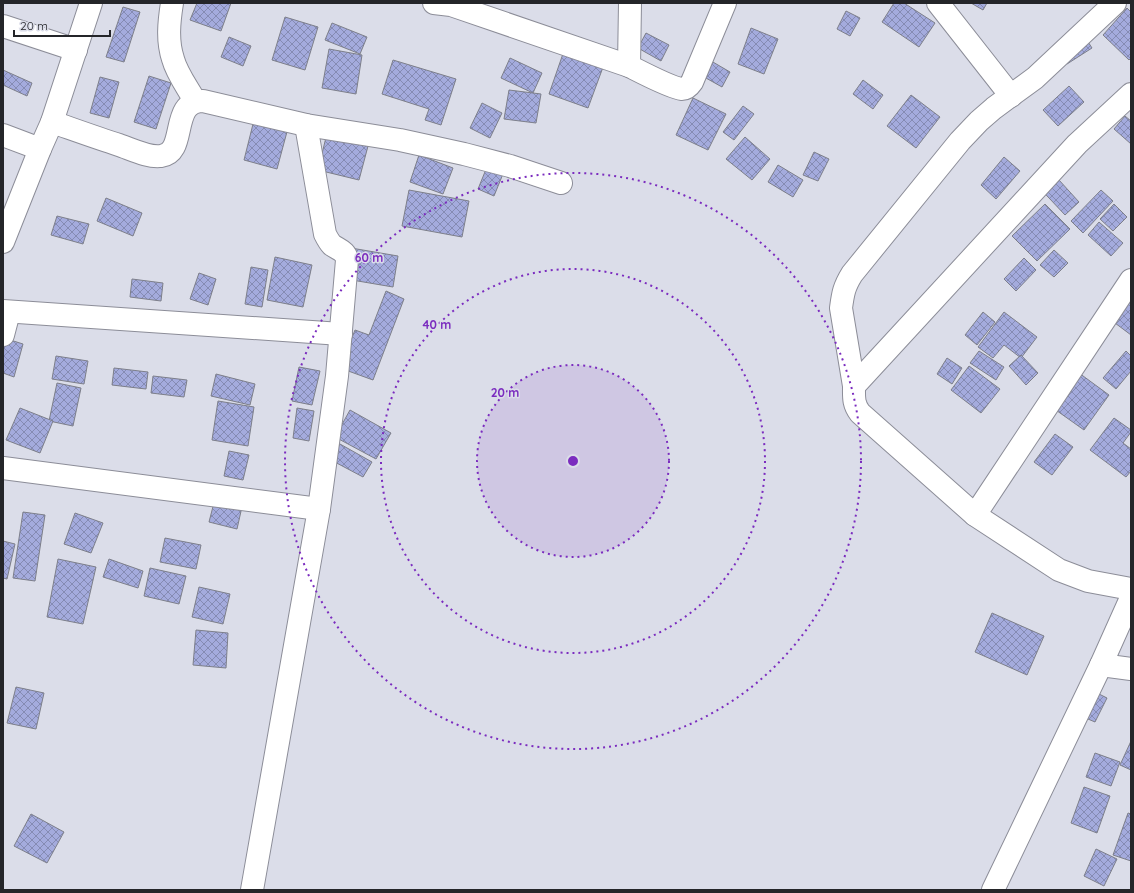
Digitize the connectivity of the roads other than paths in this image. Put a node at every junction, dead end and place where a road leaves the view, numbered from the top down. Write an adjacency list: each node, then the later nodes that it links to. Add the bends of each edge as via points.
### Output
1 (91, 3): 9 (street)
2 (172, 3): 13 (street, via 168,34 173,59)
3 (434, 3): 10 (street, via 450,5)
4 (630, 3): 10 (street)
5 (725, 3): 10 (street, via 694,78 687,88 672,86)
6 (938, 3): 12 (street)
7 (1115, 3): 12 (street)
8 (3, 26): 9 (street)
9 (76, 50): 14 (street)
10 (629, 66)
11 (1131, 94): 24 (street, via 1077,144)
12 (1011, 96): 24 (street, via 960,141 845,286 841,308)
13 (195, 101): 14 (street, via 182,115 170,153 161,156 138,152); 15 (street)
14 (52, 122): 17 (street)
15 (306, 125): 18 (street, via 400,140 464,154); 22 (street, via 325,234 332,244 347,256)
16 (3, 135): 17 (street)
17 (40, 149): 19 (street)
18 (561, 183)
19 (3, 242)
20 (1131, 280): 27 (street)
21 (6, 311): 22 (street); 23 (street)
22 (341, 334): 26 (street)
23 (3, 335)
24 (854, 386): 27 (street, via 856,407 860,413)
25 (3, 468): 26 (street)
26 (319, 509): 33 (street)
27 (975, 515): 28 (street, via 1059,570 1088,581)
28 (1131, 589)
29 (1131, 598): 30 (street)
30 (1101, 664): 31 (street); 32 (street)
31 (1131, 669)
32 (1001, 887)
33 (252, 890)

